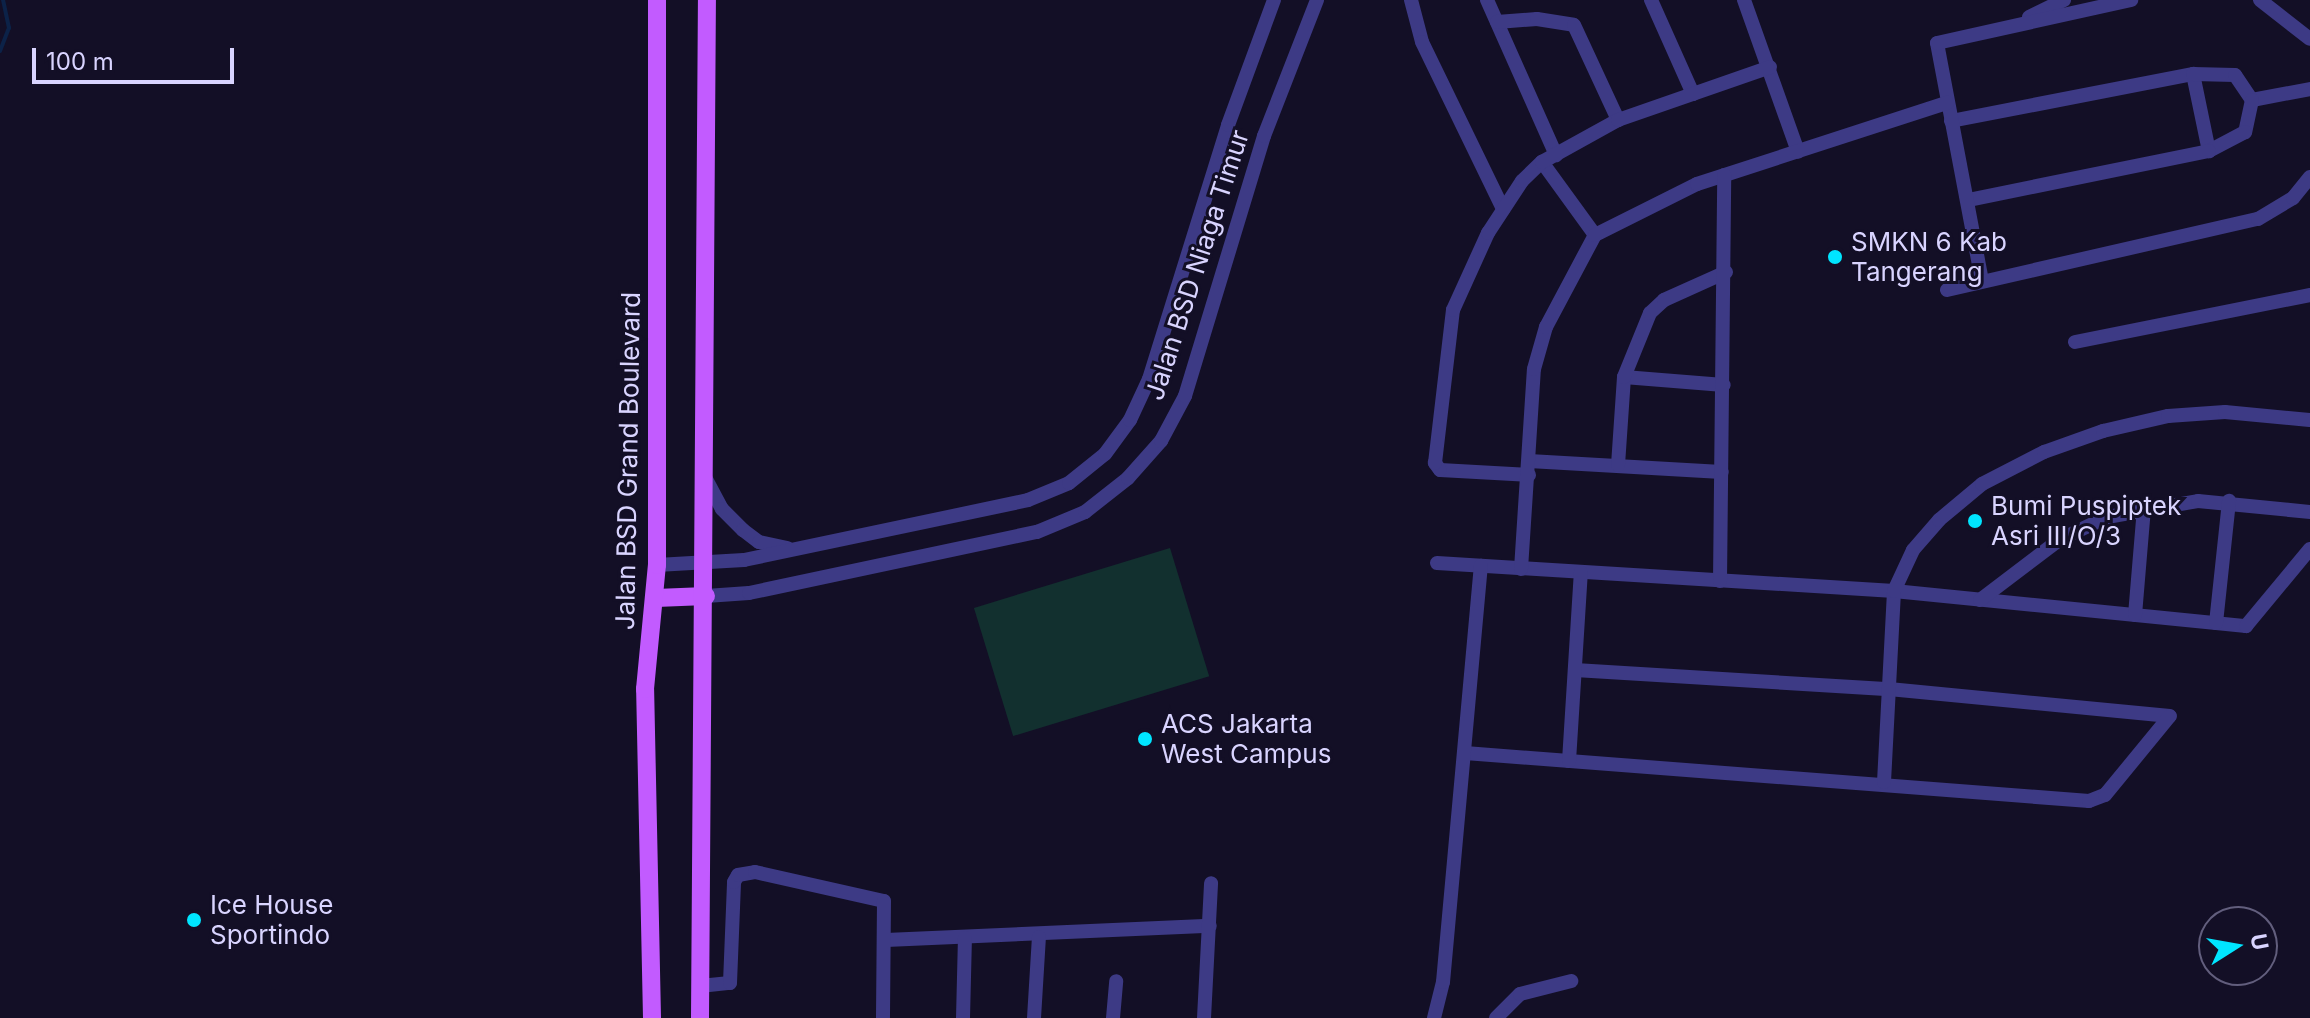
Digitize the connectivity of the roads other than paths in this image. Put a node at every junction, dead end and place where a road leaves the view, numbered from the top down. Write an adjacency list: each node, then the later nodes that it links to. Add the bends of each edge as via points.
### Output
1 (657, 0): 50 (main road, Jalan BSD Grand Boulevard)
2 (707, 0): 42 (main road)
3 (1274, 0): 47 (street, Jalan BSD Niaga Timur, via 1228,125 1149,379 1130,420 1105,454 1069,483 1028,500)
4 (1317, 0): 56 (street, Jalan BSD Niaga Timur, via 1264,136 1185,396 1161,441 1128,478 1085,512 1037,532 749,593)
5 (1411, 0): 29 (street, via 1422,42)
6 (1487, 0): 12 (street)
7 (1651, 0): 18 (street)
8 (1744, 0): 15 (street)
9 (2064, 0): 13 (street)
10 (2131, 0): 13 (street)
11 (2260, 0): 14 (street)
12 (1497, 22): 21 (street, via 1537,19 1574,25); 25 (street)
13 (2023, 23): 20 (street, via 1937,43)
14 (2310, 39)
15 (1770, 67): 18 (street); 24 (street)
16 (2193, 74): 19 (street, via 2235,75); 22 (street); 23 (street)
17 (2310, 89): 19 (street)
18 (1693, 94): 21 (street)
19 (2252, 100): 23 (street, via 2245,132)
20 (1947, 103): 22 (street); 24 (street)
21 (1618, 120): 25 (street)
22 (1951, 121): 28 (street)
23 (2209, 151): 28 (street)
24 (1798, 152): 26 (street)
25 (1549, 159): 29 (street); 30 (street)
26 (1724, 175): 30 (street, via 1665,197); 31 (street)
27 (2310, 177): 32 (street, via 2293,198 2258,219)
28 (1968, 200): 32 (street)
29 (1503, 209): 40 (street, via 1453,310 1435,463 1440,470)
30 (1595, 235): 40 (street, via 1546,327 1534,369)
31 (1726, 272): 36 (street, via 1655,305); 37 (street)
32 (1982, 281): 33 (street)
33 (1947, 290)
34 (2310, 295): 35 (street)
35 (2075, 342)
36 (1624, 377): 37 (street); 39 (street)
37 (1724, 385): 41 (street)
38 (2310, 420): 55 (street, via 2225,412 2168,416 2044,452 1982,484 1939,520 1913,550)
39 (1618, 465): 40 (street); 41 (street)
40 (1529, 468): 52 (street)
41 (1722, 472): 54 (street)
42 (706, 479): 47 (street, Jalan BSD Niaga Timur, via 722,509 743,530 759,542); 48 (main road)
43 (2229, 501): 44 (street); 45 (street); 60 (street)
44 (2144, 508): 58 (street, via 2107,517 2059,540); 59 (street)
45 (2310, 512)
46 (2310, 549): 60 (street, via 2246,626)
47 (794, 550): 48 (street, Jalan BSD Niaga Timur)
48 (706, 562): 50 (street, Jalan BSD Niaga Timur); 56 (main road)
49 (1437, 563): 51 (street)
50 (657, 565): 57 (main road, Jalan BSD Grand Boulevard)
51 (1481, 566): 52 (street); 63 (street)
52 (1521, 569): 53 (street)
53 (1581, 572): 54 (street); 61 (street)
54 (1720, 581): 55 (street)
55 (1894, 591): 58 (street); 62 (street)
56 (706, 596): 57 (main road); 73 (main road)
57 (656, 598): 74 (main road, Jalan BSD Grand Boulevard, via 645,689)
58 (1980, 600): 59 (street)
59 (2135, 615): 60 (street)
60 (2216, 623)
61 (1575, 670): 62 (street); 64 (street)
62 (1889, 689): 65 (street); 65 (street, via 2170,716 2105,795 2094,800)
63 (1465, 753): 64 (street); 81 (street)
64 (1569, 761): 65 (street)
65 (1884, 782)
66 (1211, 883): 67 (street)
67 (1210, 926): 68 (street); 80 (street)
68 (1039, 937): 69 (street); 78 (street)
69 (965, 938): 70 (street); 77 (street)
70 (886, 940): 73 (street, via 887,910 875,897 755,872 738,875 730,983); 76 (street)
71 (1116, 981): 79 (street)
72 (1571, 981): 82 (street, via 1520,994)
73 (700, 986): 75 (main road)
74 (652, 1018)
75 (700, 1018)
76 (883, 1018)
77 (963, 1018)
78 (1034, 1018)
79 (1113, 1018)
80 (1204, 1018)
81 (1435, 1018)
82 (1496, 1018)

